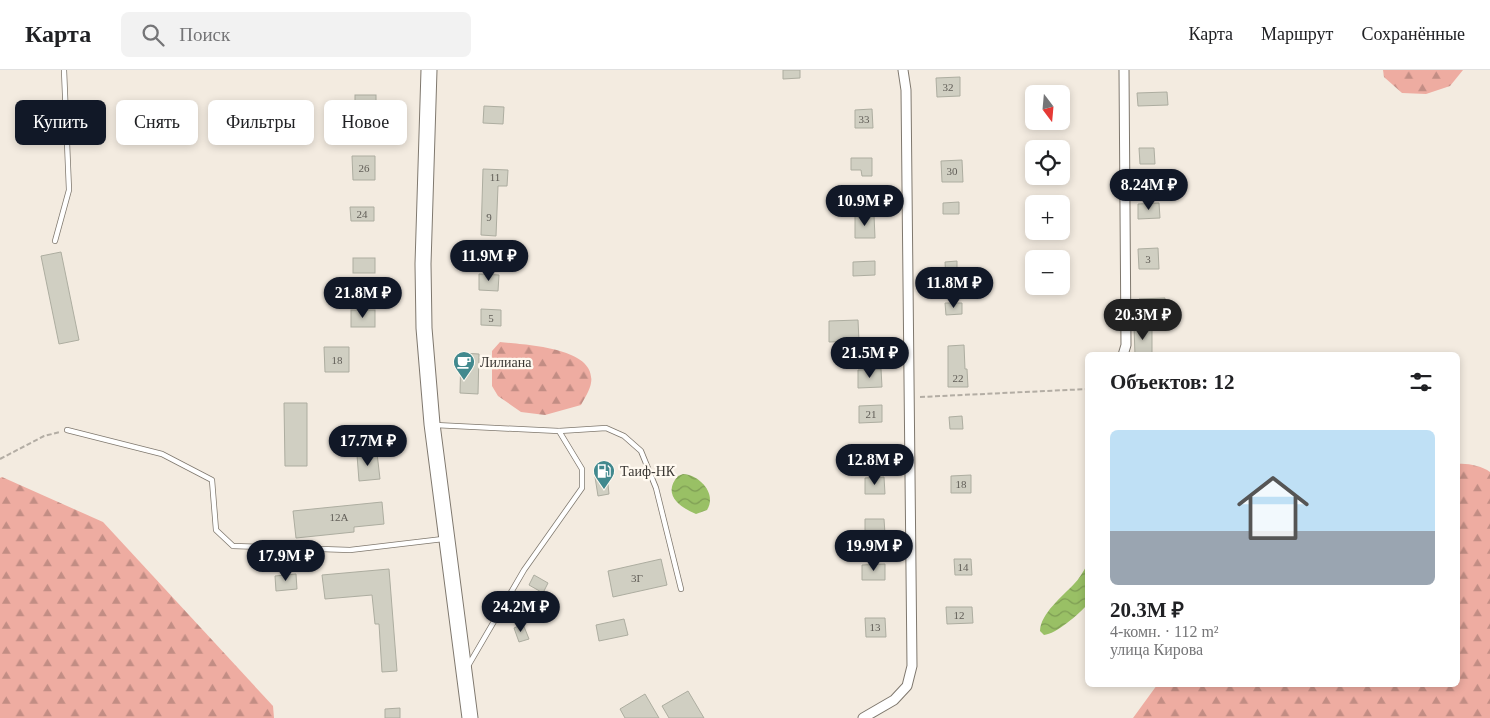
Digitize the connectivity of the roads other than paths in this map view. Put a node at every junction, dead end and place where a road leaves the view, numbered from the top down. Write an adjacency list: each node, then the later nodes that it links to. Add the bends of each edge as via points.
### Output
1 (64, 70): 5 (lane, via 69,190)
2 (429, 70): 7 (highway, via 423,264 424,328)
3 (902, 70): 14 (street, via 906,90 912,666 907,686 894,700)
4 (1124, 70): 6 (street)
5 (55, 241)
6 (1124, 352)
7 (432, 424): 9 (lane); 10 (highway)
8 (67, 430): 10 (lane, via 162,454 212,480 216,530 233,546 350,550)
9 (559, 431): 11 (lane, via 606,428 624,436 642,451 656,488); 12 (lane, via 582,469 582,488 524,570)
10 (447, 538): 12 (highway)
11 (681, 589)
12 (464, 672): 13 (highway)
13 (470, 718)
14 (862, 718)

